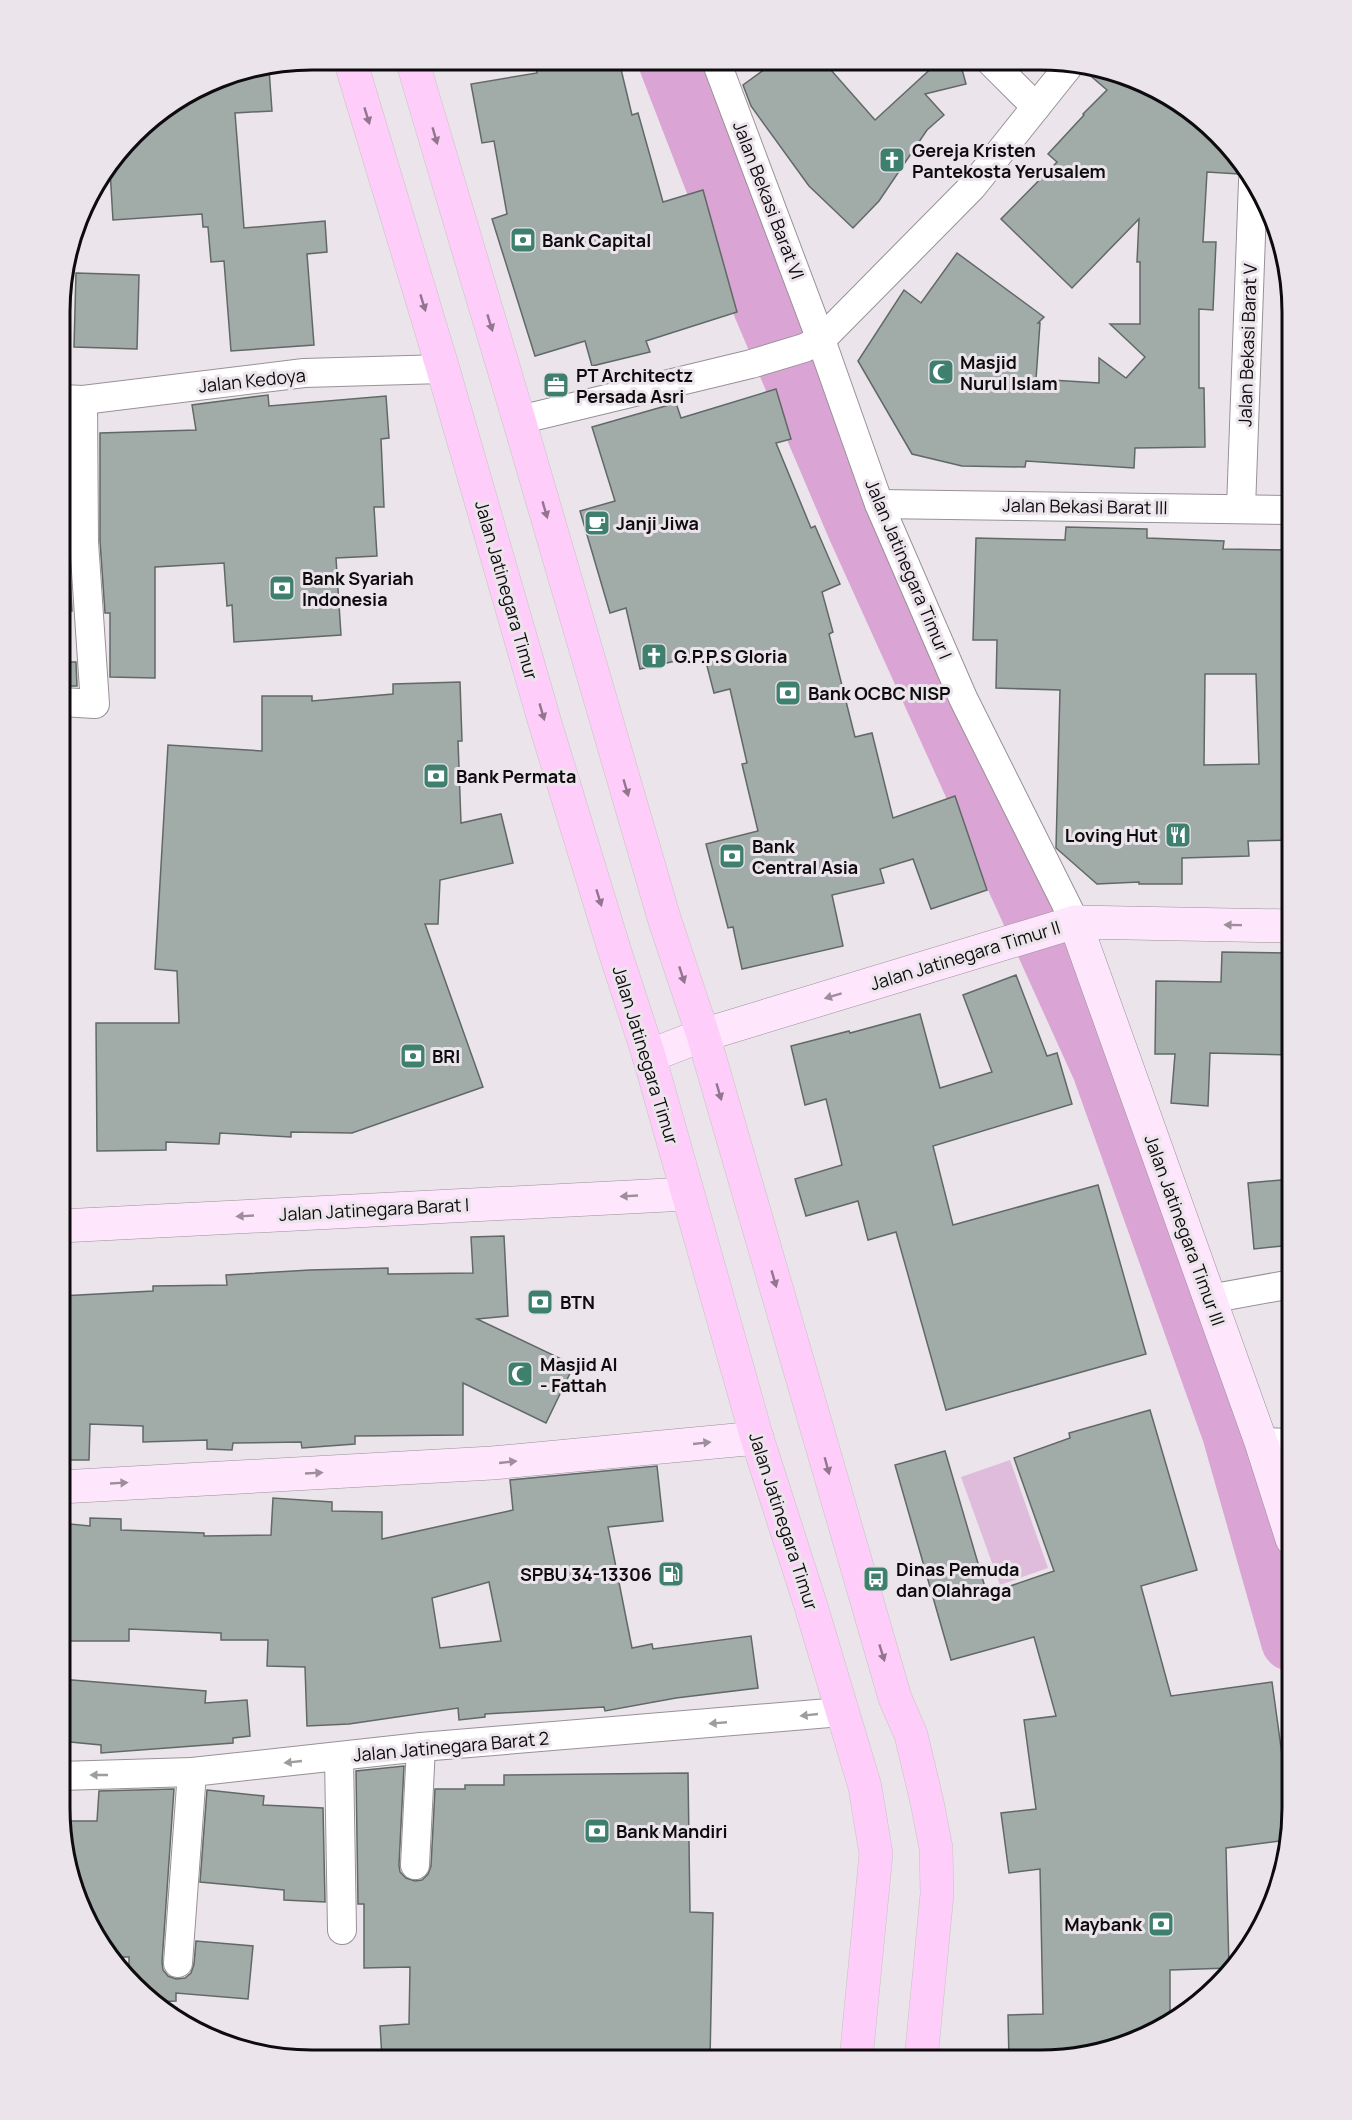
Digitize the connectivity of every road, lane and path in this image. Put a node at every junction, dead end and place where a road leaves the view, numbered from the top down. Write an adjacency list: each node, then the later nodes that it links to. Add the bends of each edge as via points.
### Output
1 (353, 70): 9 (main road, Jalan Jatinegara Timur, one-way to 9)
2 (415, 70): 11 (main road, one-way to 11)
3 (719, 70): 8 (street, Jalan Bekasi Barat VI)
4 (999, 70): 6 (street)
5 (1064, 72): 6 (street)
6 (1036, 107): 8 (street, via 972,187)
7 (1252, 198): 13 (street, Jalan Bekasi Barat V)
8 (812, 344): 11 (street, via 751,364); 12 (street, Jalan Jatinegara Timur I)
9 (443, 369): 10 (street, Jalan Kedoya, via 304,373); 19 (main road, Jalan Jatinegara Timur, one-way to 19, via 545,723)
10 (72, 399): 15 (street, via 95,704)
11 (519, 420): 18 (main road, one-way to 18, via 664,918)
12 (879, 504): 13 (street, Jalan Bekasi Barat III); 16 (street, Jalan Jatinegara Timur I, via 963,698)
13 (1241, 508): 14 (street, Jalan Bekasi Barat III)
14 (1282, 510)
15 (70, 702)
16 (1069, 923): 17 (street, Jalan Jatinegara Timur II, one-way to 16); 18 (street, Jalan Jatinegara Timur II, one-way to 18); 23 (street, Jalan Jatinegara Timur III)
17 (1282, 926)
18 (703, 1035): 19 (street, Jalan Jatinegara Timur II); 37 (main road, one-way to 37, via 886,1666 911,1735 927,1802 936,1848 937,1894)
19 (649, 1056): 20 (main road, Jalan Jatinegara Timur)
20 (687, 1194): 21 (street, Jalan Jatinegara Barat I, one-way to 21); 24 (main road, Jalan Jatinegara Timur)
21 (70, 1226)
22 (1282, 1286): 23 (street)
23 (1209, 1299): 25 (street, Jalan Jatinegara Timur III)
24 (757, 1438): 27 (street, one-way to 24, via 492,1463); 28 (main road, Jalan Jatinegara Timur)
25 (1276, 1442): 26 (street, Jalan Jatinegara Timur III)
26 (1282, 1478)
27 (70, 1485)
28 (841, 1712): 29 (street, Jalan Jatinegara Barat 2, one-way to 29); 36 (main road, Jalan Jatinegara Timur, via 865,1787 876,1854)
29 (422, 1747): 30 (street, Jalan Jatinegara Barat 2); 33 (street)
30 (339, 1757): 31 (street, Jalan Jatinegara Barat 2, one-way to 31); 34 (street)
31 (192, 1772): 32 (street, Jalan Jatinegara Barat 2, one-way to 32); 35 (street)
32 (70, 1776)
33 (415, 1865)
34 (342, 1930)
35 (178, 1963)
36 (857, 2050)
37 (922, 2050)

